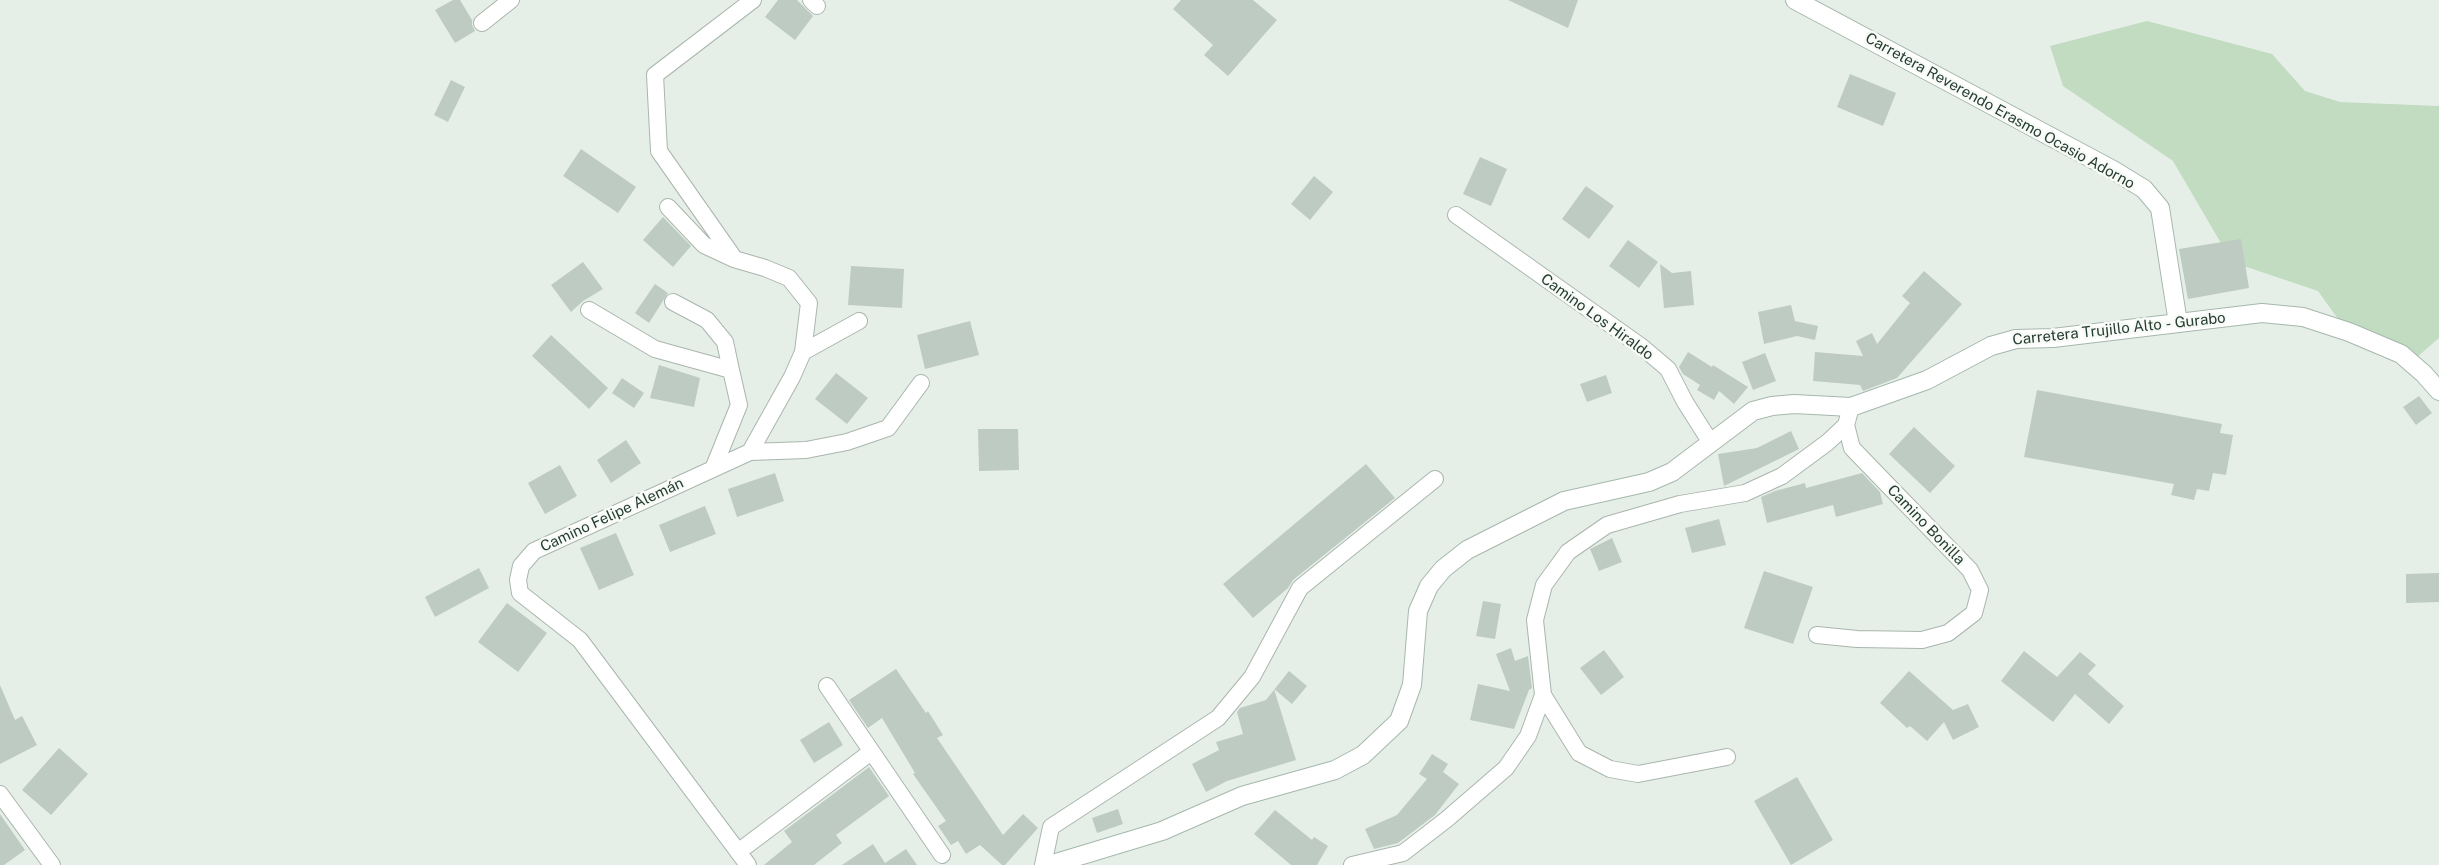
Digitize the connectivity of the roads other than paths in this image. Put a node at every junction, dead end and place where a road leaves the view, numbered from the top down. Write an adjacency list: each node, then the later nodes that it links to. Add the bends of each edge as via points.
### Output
1 (511, 0): 4 (street)
2 (753, 0): 7 (street, via 655,75 659,151)
3 (1795, 0): 11 (main road, Carretera Reverendo Erasmo Ocasio Adorno, via 2144,189 2160,208)
4 (482, 23)
5 (668, 207): 7 (street, via 704,245)
6 (1456, 215): 17 (street, Camino Los Hiraldo, via 1668,369)
7 (734, 259): 12 (street, via 789,278 809,303)
8 (674, 302): 13 (street, via 707,320 725,342)
9 (589, 310): 13 (street, via 655,349)
10 (859, 321): 12 (street)
11 (2178, 323): 15 (main road, Carretera Trujillo Alto - Gurabo, via 2262,313 2303,317 2401,354); 16 (main road, Carretera Trujillo Alto - Gurabo, via 2016,339 1991,346)
12 (803, 352): 18 (street)
13 (731, 370): 19 (street, via 739,405)
14 (921, 383): 18 (street, via 888,428 806,450)
15 (2439, 391)
16 (1848, 416): 17 (main road, Carretera Trujillo Alto - Gurabo, via 1794,404 1772,406 1753,411); 21 (street, Camino Bonilla, via 1852,448 1970,570 1980,590 1974,613 1940,636 1922,640); 23 (street, via 1828,442 1782,476 1746,494 1680,504 1607,525 1568,552 1544,585 1535,620)
17 (1711, 443): 31 (main road, Carretera Trujillo Alto - Gurabo, via 1672,472 1649,482 1564,501 1467,550 1443,569 1429,586 1418,611 1412,685 1399,721 1363,755 1335,770 1242,796 1162,831)
18 (750, 452): 19 (street, Camino Felipe Alemán)
19 (713, 469): 28 (street, Camino Felipe Alemán, via 534,551 521,566 518,580 520,592 580,640)
20 (1436, 479): 30 (street, via 1300,588 1252,677 1218,718 1051,827)
21 (1817, 635)
22 (827, 686): 24 (street)
23 (1543, 695): 25 (street, via 1579,753 1610,769 1638,774); 32 (street, via 1528,736 1506,768 1403,853)
24 (871, 752): 27 (street); 28 (street)
25 (1727, 757)
26 (0, 794): 29 (street)
27 (942, 855)
28 (743, 859)
29 (52, 865)
30 (1043, 865)
31 (1049, 865)
32 (1352, 865)

